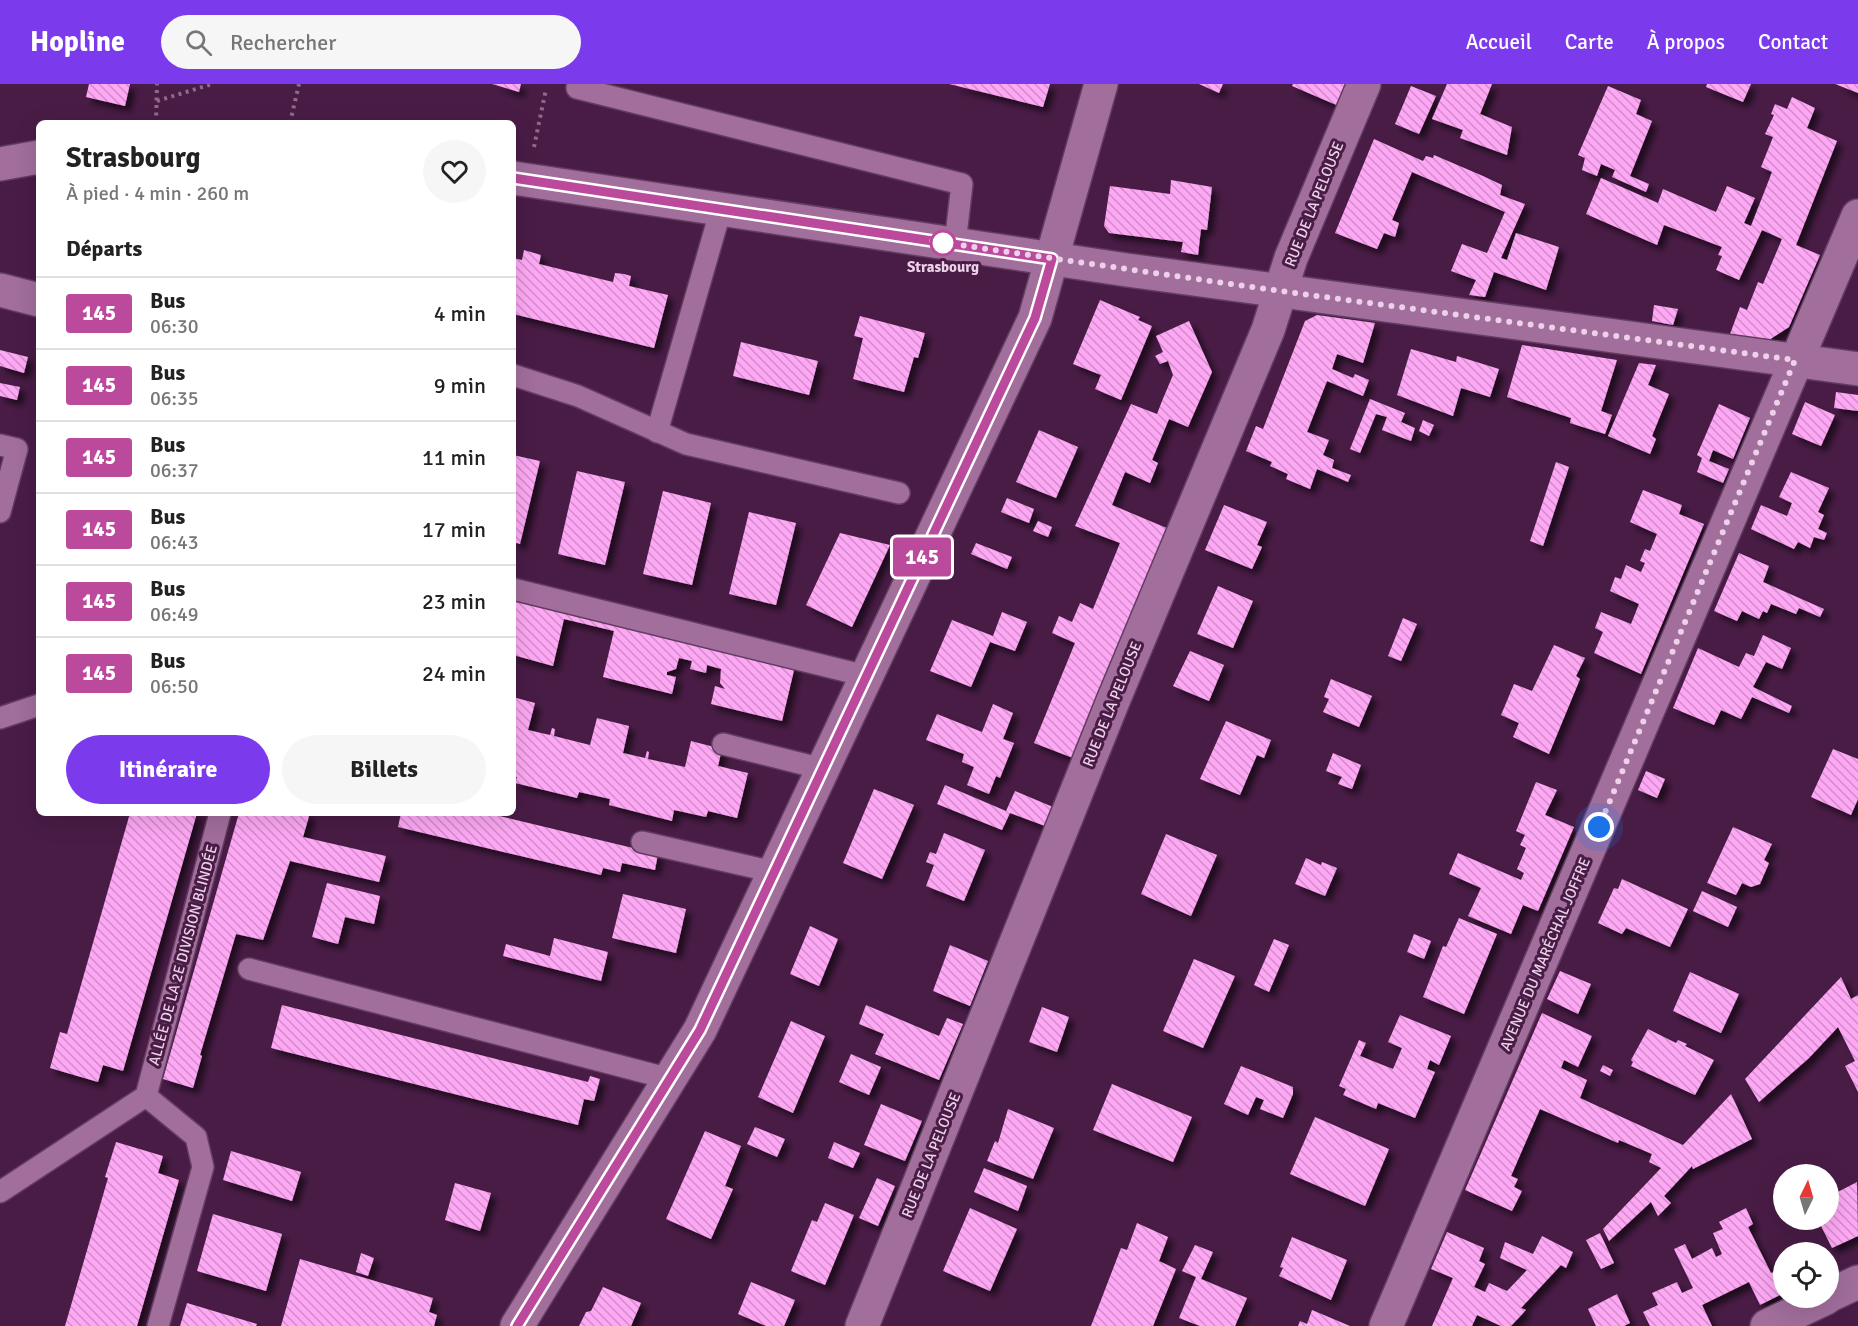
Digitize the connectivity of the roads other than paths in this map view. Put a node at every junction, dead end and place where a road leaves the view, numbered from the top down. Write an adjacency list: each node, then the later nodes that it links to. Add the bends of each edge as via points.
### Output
1 (1101, 84): 10 (street)
2 (1364, 84): 12 (street, RUE DE LA PELOUSE)
3 (577, 88): 9 (lane, via 962,184)
4 (36, 158): 5 (street)
5 (0, 165)
6 (520, 178): 7 (street)
7 (721, 209): 9 (street); 17 (lane)
8 (1858, 216): 14 (street, AVENUE DU MARÉCHAL JOFFRE)
9 (955, 244): 10 (street)
10 (1052, 259): 12 (street); 22 (street, via 1035,318)
11 (0, 290): 13 (street)
12 (1280, 291): 14 (street); 39 (street, RUE DE LA PELOUSE, via 1268,330 1113,701)
13 (36, 299)
14 (1795, 360): 15 (street); 40 (street, AVENUE DU MARÉCHAL JOFFRE)
15 (1858, 369)
16 (516, 376): 17 (lane, via 578,396)
17 (657, 432): 19 (lane, via 686,444)
18 (0, 445): 20 (lane, via 17,449)
19 (899, 493)
20 (0, 512)
21 (516, 590): 22 (lane)
22 (866, 676): 26 (street)
23 (36, 706): 24 (lane)
24 (0, 718)
25 (723, 744): 26 (lane)
26 (823, 769): 29 (street)
27 (219, 816): 32 (lane, ALLÉE DE LA 2E DIVISION BLINDÉE)
28 (642, 842): 29 (lane)
29 (774, 872): 31 (street, via 700,1030)
30 (249, 969): 31 (lane)
31 (670, 1079): 38 (street)
32 (146, 1096): 33 (lane); 37 (lane, via 196,1137 203,1167)
33 (0, 1192)
34 (1858, 1282): 35 (street)
35 (1839, 1291)
36 (1804, 1308): 41 (street)
37 (158, 1326)
38 (517, 1326)
39 (862, 1326)
40 (1386, 1326)
41 (1767, 1326)

